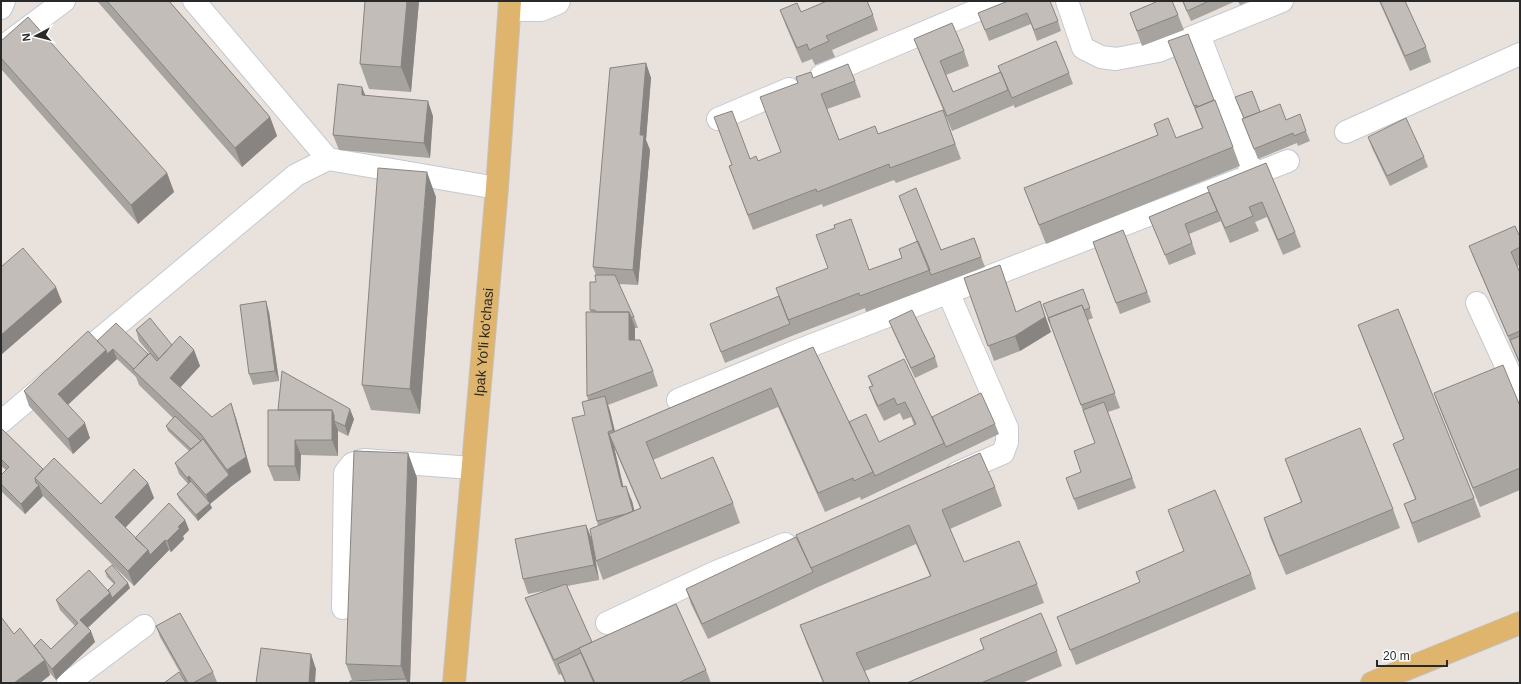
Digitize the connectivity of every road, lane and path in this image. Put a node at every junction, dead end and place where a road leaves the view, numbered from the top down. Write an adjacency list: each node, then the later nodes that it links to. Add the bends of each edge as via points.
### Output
1 (4, 1): 9 (street)
2 (64, 1): 11 (street)
3 (194, 1): 15 (street)
4 (559, 1): 8 (street, via 541,10)
5 (999, 1): 13 (street)
6 (1067, 1): 10 (street, via 1083,48 1101,57 1116,59 1158,51)
7 (1282, 1): 10 (street)
8 (510, 6): 18 (main road, Ipak Yo'li ko'chasi)
9 (1, 8)
10 (1199, 35): 17 (street)
11 (1, 48)
12 (1520, 54): 14 (street)
13 (718, 120)
14 (1346, 132)
15 (328, 159): 18 (street); 23 (street, via 296,175)
16 (1288, 161): 17 (street)
17 (1253, 174): 19 (street)
18 (497, 188): 24 (main road, Ipak Yo'li ko'chasi)
19 (948, 292): 22 (street); 25 (street, via 1007,428 1007,442 1003,453)
20 (1477, 303): 21 (street)
21 (1520, 396)
22 (678, 400)
23 (1, 422)
24 (472, 468): 27 (street, via 364,460 352,464 345,473); 32 (main road, Ipak Yo'li ko'chasi)
25 (938, 481)
26 (804, 536): 28 (street, via 716,572)
27 (343, 608)
28 (607, 623)
29 (1520, 623): 33 (main road)
30 (144, 626): 31 (street)
31 (68, 683)
32 (454, 683)
33 (1372, 683)

